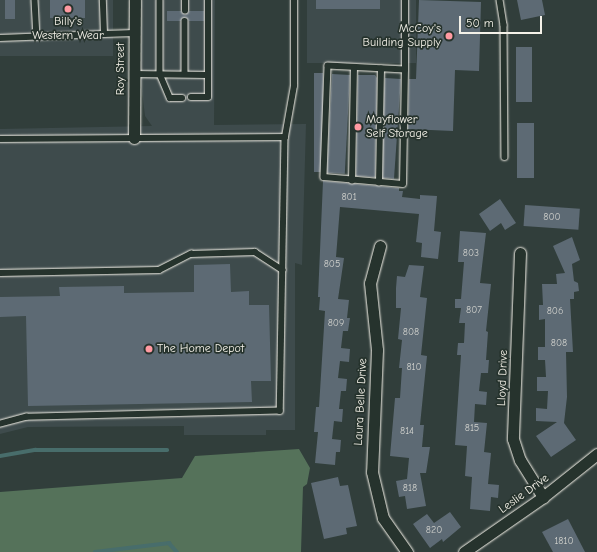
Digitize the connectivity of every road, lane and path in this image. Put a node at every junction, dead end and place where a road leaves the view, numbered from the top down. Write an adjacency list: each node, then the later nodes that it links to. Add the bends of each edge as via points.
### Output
1 (35, 0): 14 (lane)
2 (103, 0): 13 (lane)
3 (135, 0): 12 (street, Roy Street)
4 (160, 0): 20 (lane)
5 (185, 0): 10 (lane)
6 (208, 0): 22 (lane)
7 (294, 0): 25 (lane, via 294,86)
8 (405, 0): 18 (lane)
9 (500, 0): 28 (lane, via 504,25)
10 (185, 11)
11 (185, 21): 21 (lane)
12 (134, 33): 13 (lane); 19 (street, Roy Street)
13 (104, 34): 14 (lane)
14 (36, 37): 15 (lane)
15 (0, 38)
16 (354, 68): 17 (lane); 29 (lane); 29 (lane, via 328,66 324,177)
17 (381, 69): 18 (lane); 30 (lane)
18 (405, 70): 30 (lane, via 403,184)
19 (134, 74): 20 (lane); 26 (street, Roy Street)
20 (160, 74): 21 (lane); 23 (lane, via 170,98)
21 (185, 74): 22 (lane)
22 (207, 75): 24 (lane, via 208,97)
23 (182, 98)
24 (191, 98)
25 (285, 137): 26 (lane); 33 (lane)
26 (134, 138): 27 (lane)
27 (0, 139)
28 (505, 158)
29 (352, 181): 30 (lane)
30 (379, 183)
31 (380, 246): 38 (street, Laura Belle Drive, via 370,283 376,350 372,472 375,495 383,518)
32 (520, 253): 37 (street, Lloyd Drive, via 513,440 520,460)
33 (283, 270): 34 (lane, via 255,252 191,254 159,270); 35 (lane, via 280,411 27,417)
34 (0, 274)
35 (0, 424)
36 (597, 454): 37 (street, Leslie Drive)
37 (543, 497): 39 (street, Leslie Drive)
38 (407, 552)
39 (464, 552)

